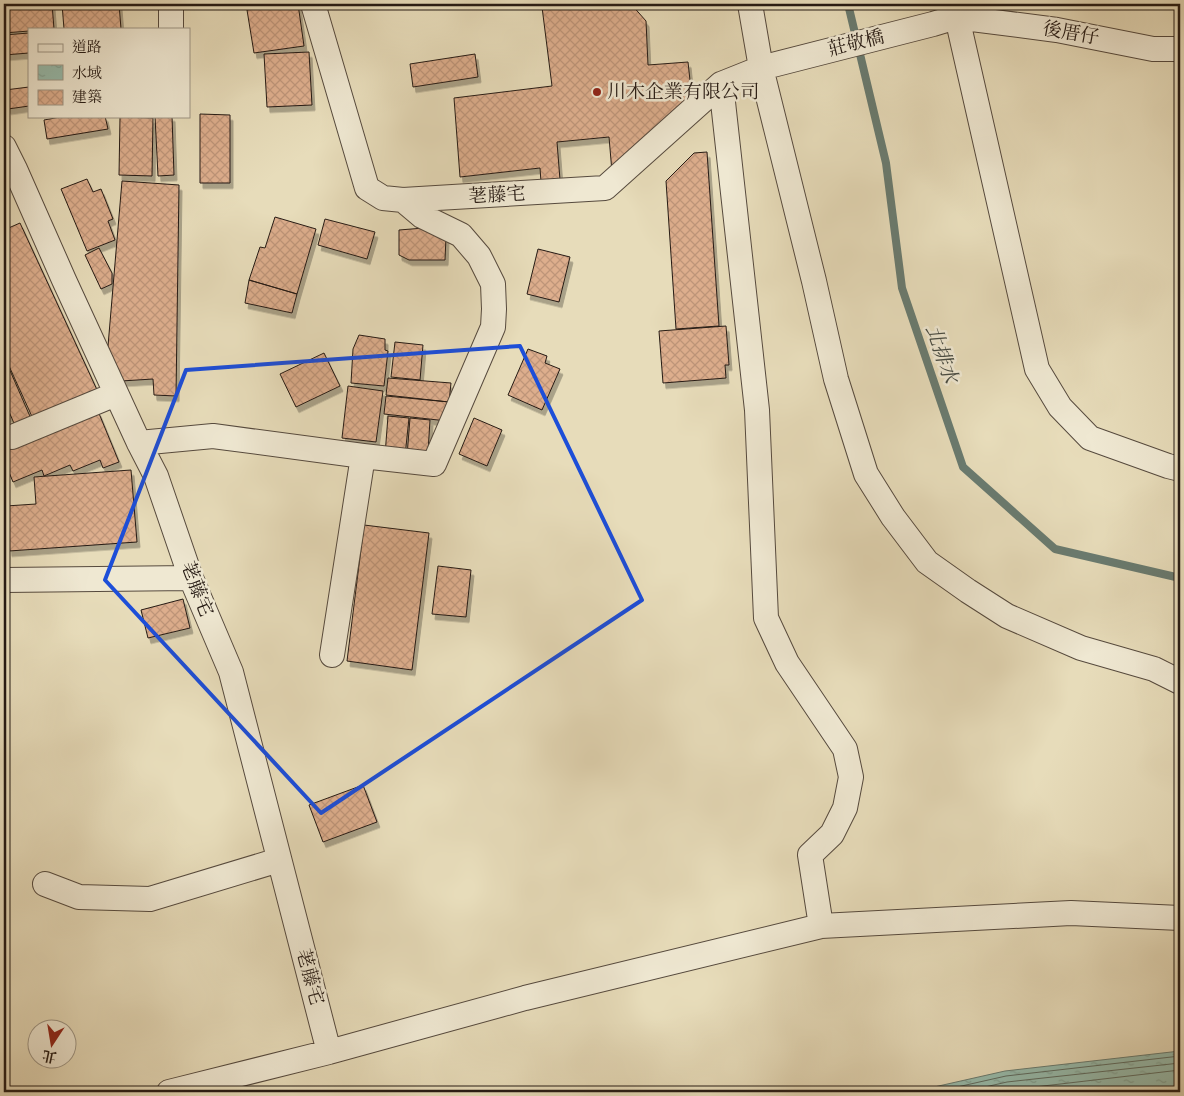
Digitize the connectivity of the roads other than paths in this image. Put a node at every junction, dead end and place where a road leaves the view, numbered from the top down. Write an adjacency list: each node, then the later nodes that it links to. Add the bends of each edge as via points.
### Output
1 (170, 4): 6 (street)
2 (313, 4): 11 (street, 荖藤宅, via 367,188 383,198)
3 (750, 4): 8 (street)
4 (955, 10): 5 (street, 後厝仔); 7 (street, 後厝仔, via 1153,49); 16 (street, via 1037,369 1060,407 1090,438)
5 (933, 24): 8 (street, 莊敬橋)
6 (171, 28)
7 (1180, 49)
8 (770, 65): 9 (street, 荖藤宅); 20 (street, via 836,379 866,474 893,517 928,562 1007,616 1081,648 1154,669)
9 (721, 84): 11 (street, 荖藤宅, via 605,188); 24 (street, via 757,410 766,618 786,663 844,749 851,777 845,808 832,834 810,855)
10 (4, 147): 12 (street, 荖藤宅)
11 (402, 200): 15 (street, via 422,216 461,234 479,256 493,284 493,327 434,464)
12 (116, 394): 13 (street); 14 (street, 荖藤宅)
13 (12, 437)
14 (139, 443): 15 (street, via 213,436); 17 (street, 荖藤宅, via 156,476)
15 (363, 456): 19 (street)
16 (1180, 469)
17 (191, 578): 18 (street); 21 (street, 荖藤宅, via 231,672)
18 (4, 580)
19 (332, 655)
20 (1180, 682)
21 (279, 860): 22 (street, via 150,899 79,897); 25 (street, 荖藤宅)
22 (45, 884)
23 (1180, 918): 24 (street, via 1071,913)
24 (821, 926): 25 (street, via 526,998)
25 (329, 1052): 26 (street)
26 (169, 1092)

